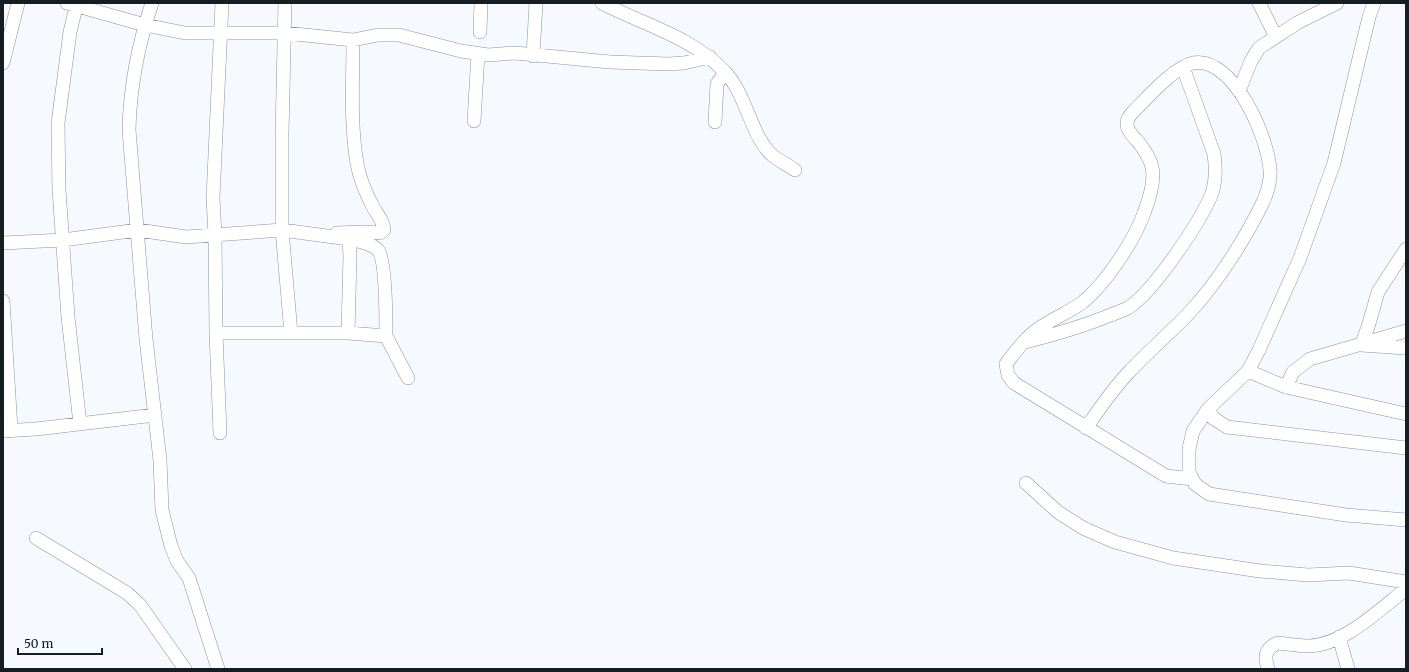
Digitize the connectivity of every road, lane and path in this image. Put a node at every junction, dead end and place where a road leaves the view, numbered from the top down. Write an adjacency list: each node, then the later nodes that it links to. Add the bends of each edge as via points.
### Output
1 (18, 3): 21 (street)
2 (152, 3): 12 (street)
3 (222, 3): 13 (street)
4 (285, 3): 15 (street)
5 (481, 3): 14 (street)
6 (536, 3): 19 (street)
7 (602, 3): 20 (street, via 668,33)
8 (1259, 3): 16 (street)
9 (1336, 3): 16 (street)
10 (1374, 3): 45 (street, via 1334,163 1300,258)
11 (74, 4): 12 (street); 33 (street, via 58,123)
12 (145, 25): 13 (street, via 185,33); 28 (street, via 129,97 129,130)
13 (221, 32): 15 (street); 30 (street, via 213,198)
14 (480, 32)
15 (285, 33): 17 (street); 29 (street)
16 (1276, 37): 24 (street, via 1260,48 1251,61)
17 (353, 40): 18 (street, via 378,35 399,35); 31 (street, via 357,164 371,204 384,230 380,233 342,232)
18 (478, 54): 19 (street, via 515,53); 25 (street)
19 (533, 56): 20 (street, via 668,64)
20 (710, 57): 23 (street)
21 (3, 63)
22 (1183, 67): 24 (street, via 1199,63 1212,65 1222,71); 42 (street, via 1133,112 1127,122 1129,133 1144,150 1153,169 1145,211 1132,238 1093,292 1072,310 1045,324); 42 (street, via 1216,165 1211,196 1194,226 1169,263 1128,308 1081,327)
23 (725, 72): 26 (street, via 717,84); 27 (street, via 738,88 760,137 772,154)
24 (1239, 91): 52 (street, via 1253,116 1270,162 1270,183 1263,202 1229,261 1192,310 1131,370 1109,395)
25 (474, 121)
26 (715, 122)
27 (795, 170)
28 (138, 230): 30 (street, via 186,237); 33 (street); 50 (street, via 146,339)
29 (282, 230): 30 (street); 31 (street); 39 (street)
30 (215, 235): 38 (street)
31 (329, 236): 32 (street)
32 (349, 239): 40 (street); 41 (street, via 373,246 380,253)
33 (63, 240): 34 (street); 51 (street, via 68,317)
34 (3, 243)
35 (1406, 249): 43 (street, via 1378,292 1368,328)
36 (3, 301): 53 (street)
37 (1406, 332): 43 (street)
38 (216, 333): 39 (street); 54 (street)
39 (290, 333): 40 (street)
40 (348, 333): 41 (street)
41 (386, 336): 46 (street)
42 (1023, 343): 52 (street, via 1006,364 1010,380)
43 (1360, 345): 44 (street); 47 (street, via 1310,359 1293,372)
44 (1406, 348)
45 (1248, 371): 47 (street); 48 (street)
46 (408, 378)
47 (1286, 386): 49 (street)
48 (1208, 408): 55 (street, via 1219,424 1238,430); 56 (street, via 1197,424 1191,440 1188,465)
49 (1406, 414)
50 (155, 415): 51 (street); 64 (street, via 162,510 169,539 178,561 189,578)
51 (80, 424): 53 (street)
52 (1086, 428): 56 (street, via 1166,476)
53 (7, 430)
54 (220, 433)
55 (1406, 448)
56 (1192, 479): 58 (street, via 1199,488 1209,494 1346,515)
57 (1026, 483): 60 (street, via 1058,512 1083,528 1115,542 1173,558 1260,571 1308,575 1349,573)
58 (1406, 520)
59 (36, 538): 63 (street, via 131,597 140,605)
60 (1406, 582)
61 (1406, 589): 62 (street, via 1362,624)
62 (1339, 637): 65 (street, via 1310,646 1278,643 1268,650); 66 (street)
63 (185, 669)
64 (218, 669)
65 (1268, 669)
66 (1348, 669)

